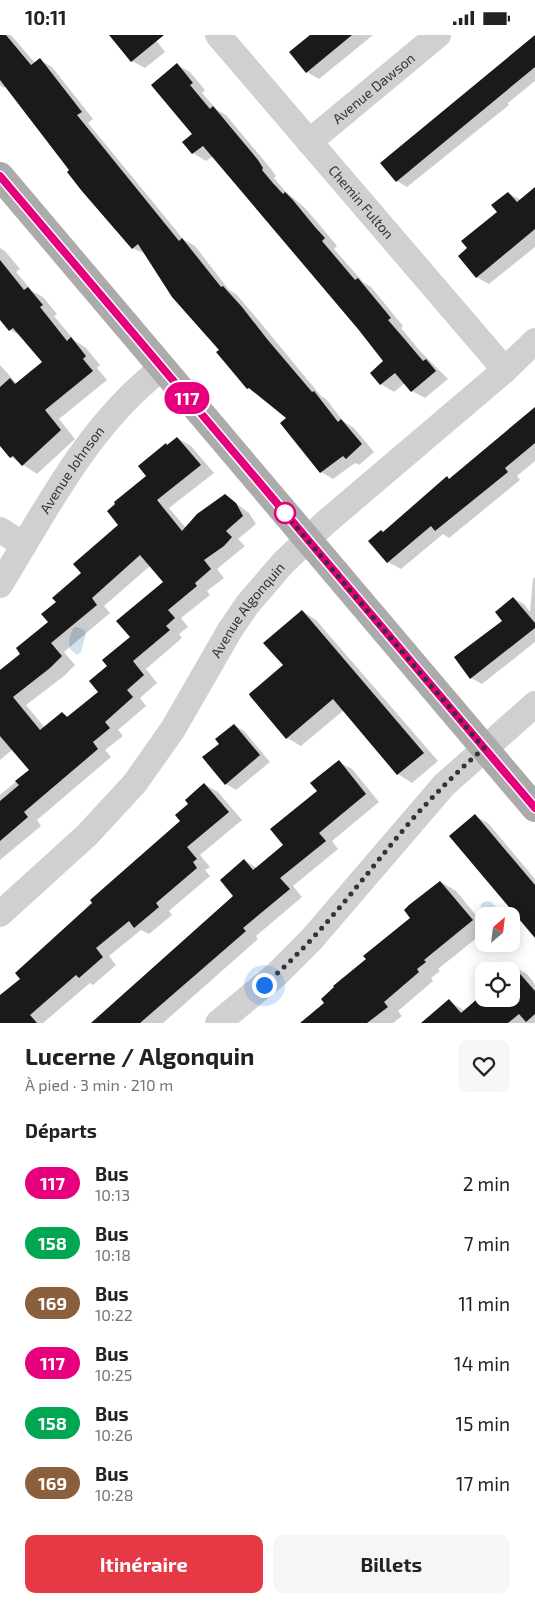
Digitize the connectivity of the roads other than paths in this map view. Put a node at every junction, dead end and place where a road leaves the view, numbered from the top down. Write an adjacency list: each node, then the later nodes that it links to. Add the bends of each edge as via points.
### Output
1 (218, 35): 3 (street, Chemin Fulton)
2 (438, 35): 3 (street, Avenue Dawson)
3 (309, 141): 7 (street, Chemin Fulton)
4 (0, 176): 6 (main road)
5 (535, 341): 7 (street, Avenue Algonquin)
6 (162, 368): 9 (main road); 10 (street, Avenue Johnson, via 135,390 97,432)
7 (505, 370): 9 (street, Avenue Algonquin)
8 (0, 530): 10 (street)
9 (307, 539): 13 (main road); 15 (street, Avenue Algonquin, via 247,605 214,655 173,729 135,783 87,835)
10 (24, 545): 11 (street, Avenue Johnson)
11 (0, 585)
12 (535, 703): 13 (street)
13 (484, 748): 14 (main road); 16 (street, via 415,817 317,935 277,974)
14 (535, 808)
15 (0, 914)
16 (218, 1023)

